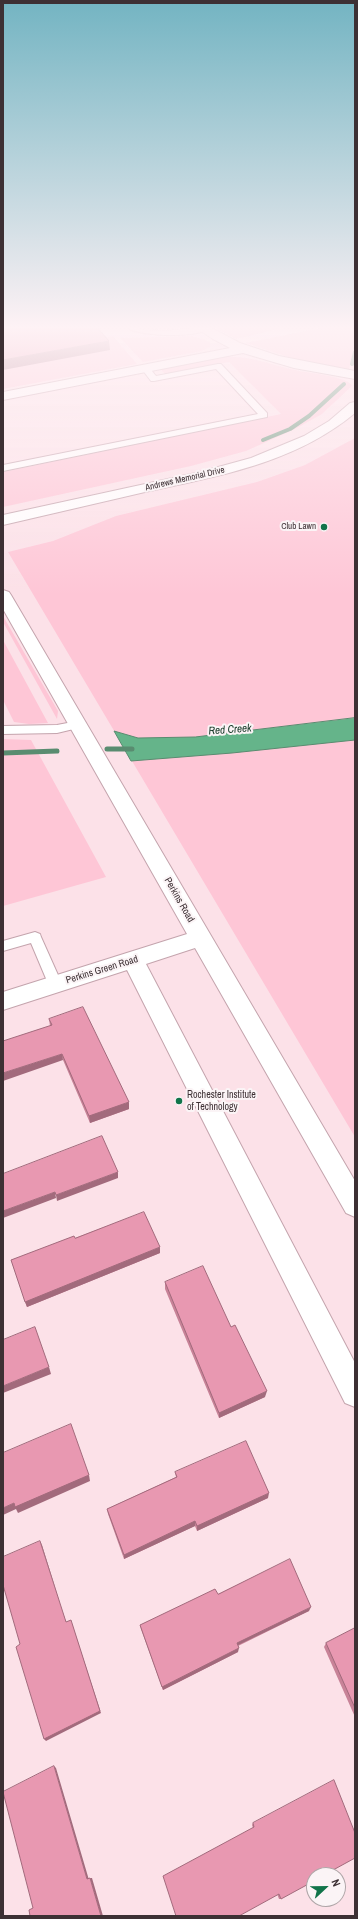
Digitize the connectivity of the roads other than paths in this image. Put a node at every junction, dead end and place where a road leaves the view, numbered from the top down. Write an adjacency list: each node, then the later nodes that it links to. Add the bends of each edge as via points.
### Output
1 (261, 416): 3 (lane)
2 (343, 416): 4 (street, Andrews Memorial Drive, via 306,440 249,463)
3 (3, 468)
4 (3, 520)
5 (3, 595): 6 (street, Perkins Road)
6 (78, 725): 7 (lane, via 57,729); 8 (street, Perkins Road)
7 (3, 730)
8 (201, 938): 10 (street, Perkins Green Road); 13 (street, Perkins Road)
9 (3, 946): 11 (lane, via 35,937)
10 (133, 961): 11 (street, Perkins Green Road); 14 (street)
11 (55, 984): 12 (street, Perkins Green Road)
12 (3, 1001)
13 (355, 1205)
14 (355, 1393)

